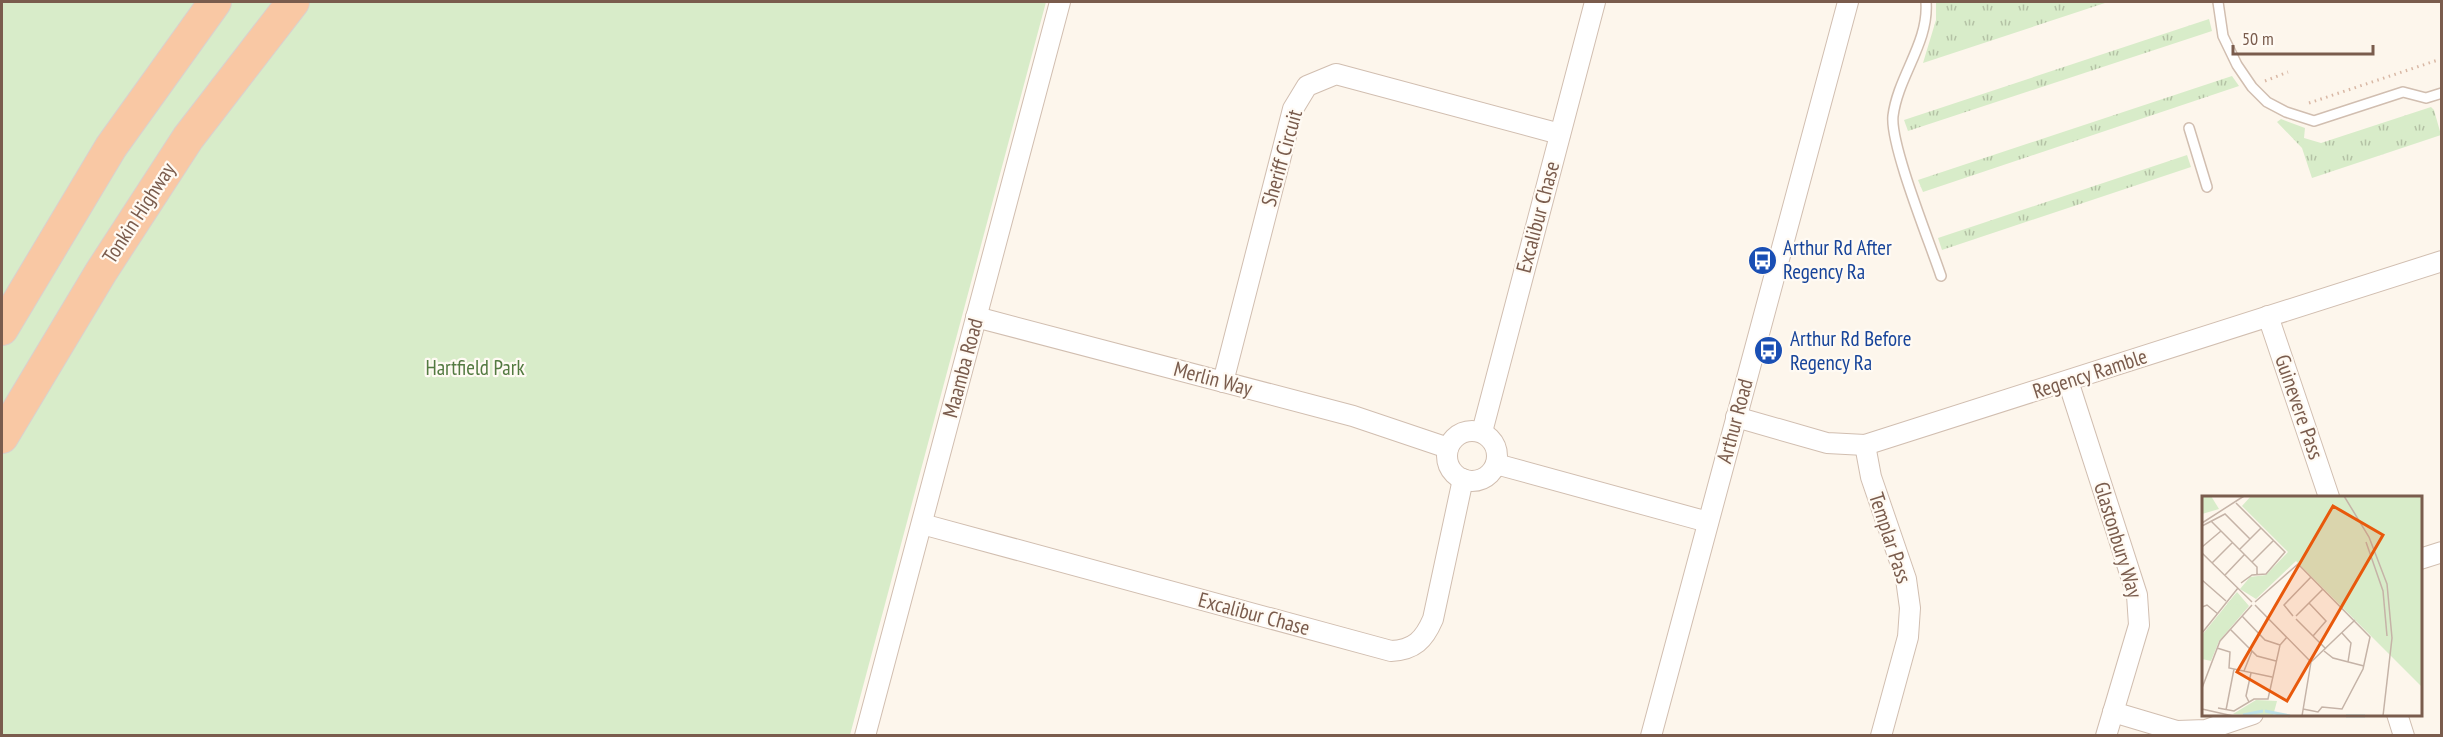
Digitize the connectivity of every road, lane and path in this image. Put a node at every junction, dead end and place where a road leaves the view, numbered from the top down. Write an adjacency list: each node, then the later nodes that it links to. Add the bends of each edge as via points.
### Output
1 (215, 2): 22 (highway, via 111,147)
2 (292, 2): 27 (highway, Tonkin Highway, via 188,138 101,272)
3 (1060, 2): 21 (street, Maamba Road)
4 (1595, 2): 16 (street, Excalibur Chase)
5 (1848, 2): 25 (street, Arthur Road)
6 (1926, 2): 19 (lane, via 1924,29 1898,97 1892,126)
7 (2218, 2): 13 (lane, via 2223,36 2237,65 2259,95 2286,112 2314,121 2403,92 2426,98)
8 (2438, 60): 14 (path, via 2318,102)
9 (2288, 72): 11 (path)
10 (2260, 76): 11 (path)
11 (2264, 82): 12 (path)
12 (2271, 89)
13 (2442, 93)
14 (2303, 103)
15 (2189, 128): 17 (lane)
16 (1560, 134): 24 (street, Sheriff Circuit, via 1336,74 1307,86 1293,109); 26 (street, Excalibur Chase)
17 (2207, 187)
18 (2442, 261): 20 (street, Regency Ramble)
19 (1941, 276)
20 (2268, 316): 23 (street, Regency Ramble); 32 (street, Guinevere Pass)
21 (976, 317): 24 (street, Merlin Way); 34 (street, Maamba Road)
22 (2, 329)
23 (2068, 381): 28 (street, Regency Ramble); 37 (street, Glastonbury Way, via 2138,595 2139,625)
24 (1223, 382): 29 (street, Merlin Way, via 1353,416)
25 (1736, 417): 28 (street, Regency Ramble, via 1827,442); 33 (street, Arthur Road)
26 (1482, 432): 29 (street, via 1462,433); 30 (street, via 1495,445)
27 (2, 437)
28 (1865, 445): 42 (street, Templar Pass, via 1871,477 1906,579 1910,608 1908,637)
29 (1448, 448): 31 (street, via 1450,466)
30 (1497, 464): 31 (street, via 1483,479); 33 (street)
31 (1463, 479): 34 (street, Excalibur Chase, via 1433,619 1422,640 1405,651 1391,651)
32 (2329, 496)
33 (1708, 522): 41 (street, Arthur Road)
34 (922, 524): 40 (street, Maamba Road)
35 (2442, 552): 36 (street)
36 (2422, 559)
37 (2113, 712): 38 (street, via 2177,731 2206,730); 43 (street, Glastonbury Way)
38 (2247, 716)
39 (2398, 716): 44 (street)
40 (866, 735)
41 (1651, 735)
42 (1881, 735)
43 (2106, 735)
44 (2404, 735)

